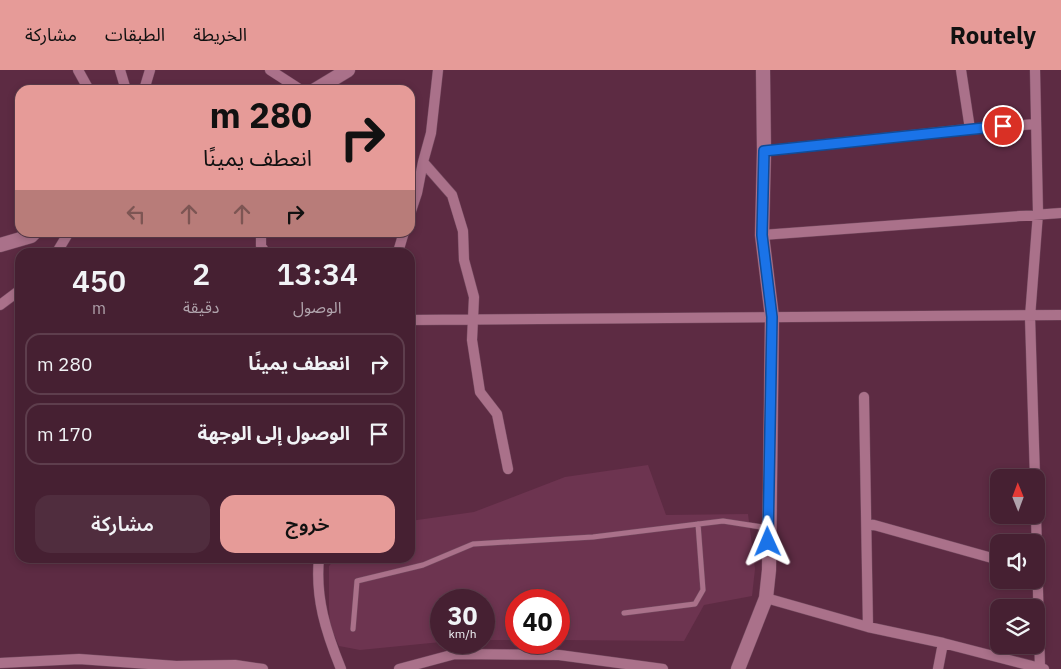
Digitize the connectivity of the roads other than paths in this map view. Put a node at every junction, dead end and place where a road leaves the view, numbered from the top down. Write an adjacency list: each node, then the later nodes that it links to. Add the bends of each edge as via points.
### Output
1 (78, 70): 10 (street)
2 (120, 70): 11 (street)
3 (150, 70): 12 (street)
4 (270, 70): 13 (street)
5 (348, 70): 14 (street)
6 (438, 70): 18 (street, via 431,133)
7 (763, 70): 17 (street)
8 (961, 70): 16 (street)
9 (1035, 70): 15 (street)
10 (86, 85)
11 (124, 85)
12 (146, 85)
13 (294, 85)
14 (324, 85)
15 (1036, 124): 16 (street); 20 (street)
16 (970, 129): 17 (street)
17 (764, 151): 22 (street)
18 (423, 162): 19 (street); 33 (street, via 452,195 463,232 464,260 474,298)
19 (415, 194)
20 (1038, 213): 21 (street); 22 (street); 31 (street)
21 (1061, 213)
22 (762, 235): 30 (street)
23 (28, 237): 25 (street)
24 (66, 237): 26 (street)
25 (0, 245)
26 (60, 248)
27 (15, 294): 28 (street)
28 (0, 305)
29 (1061, 315): 31 (street)
30 (772, 317): 31 (street); 33 (street); 39 (street)
31 (1030, 317): 36 (street)
32 (415, 320): 33 (street)
33 (473, 320): 35 (street, via 472,340 480,392 497,414)
34 (864, 398): 37 (street)
35 (508, 469)
36 (1035, 469)
37 (867, 523): 40 (street); 45 (street)
38 (698, 524): 39 (lane, via 723,521); 44 (lane, via 703,590 695,604); 46 (lane, via 593,537 473,544 423,565 357,581)
39 (768, 528): 43 (street)
40 (990, 557)
41 (319, 563): 51 (street, via 318,596 326,634)
42 (1037, 589): 49 (street)
43 (766, 598): 45 (street); 54 (street)
44 (624, 613)
45 (868, 627): 47 (street)
46 (353, 629)
47 (943, 643): 49 (street); 55 (street)
48 (0, 663): 50 (street, via 79,659)
49 (1042, 668)
50 (263, 669)
51 (341, 669)
52 (399, 669): 53 (street, via 464,654 559,655)
53 (663, 669)
54 (738, 669)
55 (938, 669)

